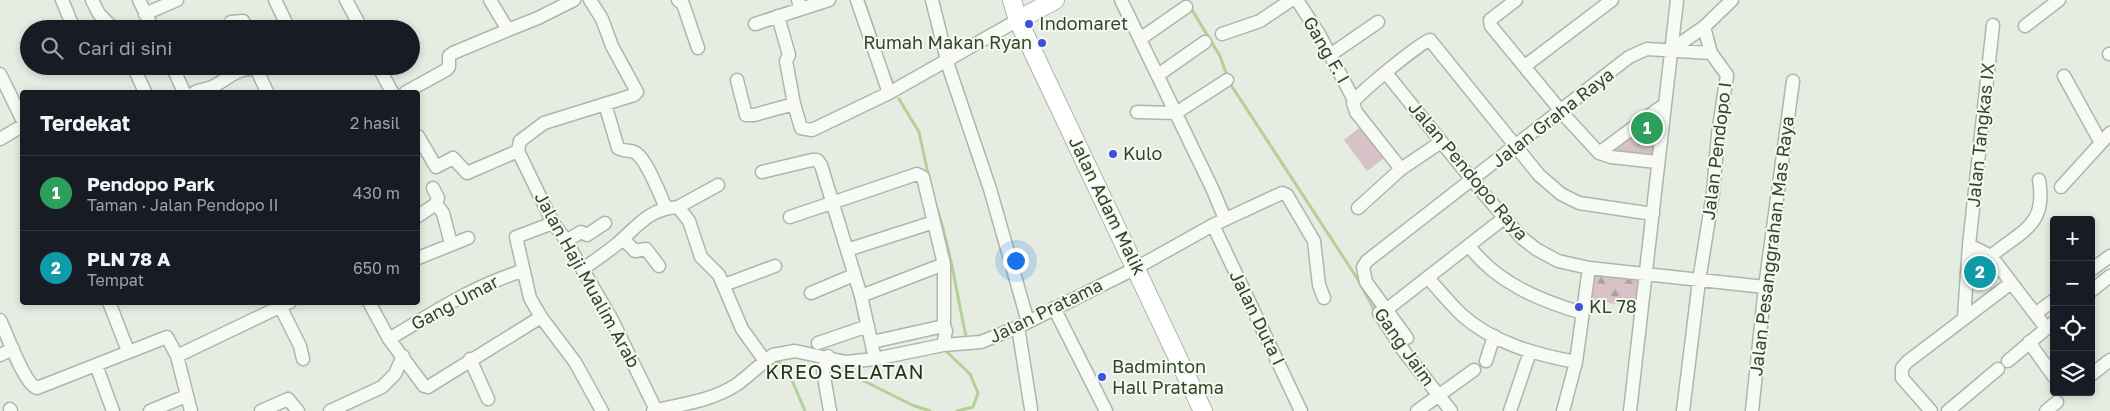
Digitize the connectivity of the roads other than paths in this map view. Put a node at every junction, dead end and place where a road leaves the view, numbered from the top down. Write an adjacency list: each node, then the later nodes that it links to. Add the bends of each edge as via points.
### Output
1 (62, 0): 29 (street)
2 (92, 0): 30 (street)
3 (139, 0): 27 (street)
4 (177, 0): 27 (street)
5 (275, 0): 32 (street)
6 (346, 0): 33 (street)
7 (490, 0): 41 (street)
8 (574, 0): 41 (street)
9 (590, 0): 71 (street, via 637,89 634,95)
10 (678, 0): 45 (street, via 683,4)
11 (829, 0): 25 (street)
12 (857, 0): 69 (street)
13 (932, 0): 49 (street)
14 (1012, 0): 34 (street, Jalan Adam Malik)
15 (1055, 0): 34 (street)
16 (1121, 0): 43 (street, Jalan Duta I)
17 (1292, 0): 42 (street, via 1260,21)
18 (1297, 0): 48 (street, Gang F. I)
19 (1507, 0): 35 (street)
20 (1516, 0): 35 (street)
21 (1612, 0): 50 (street)
22 (1677, 0): 46 (street)
23 (1732, 0): 40 (street)
24 (2059, 0): 39 (street)
25 (799, 4): 28 (street)
26 (1186, 7): 43 (street)
27 (145, 14): 31 (street)
28 (778, 16): 37 (street); 72 (street, via 789,56 786,61)
29 (70, 20)
30 (105, 20)
31 (148, 20)
32 (284, 20)
33 (354, 20)
34 (1018, 20): 49 (street); 120 (street, Jalan Adam Malik)
35 (1491, 20): 50 (street, via 1491,26)
36 (1378, 22): 48 (street)
37 (756, 24)
38 (1993, 26): 111 (street, Jalan Tangkas IX)
39 (2025, 26)
40 (1704, 27): 46 (street); 47 (street, Jalan Pendopo I)
41 (508, 30): 68 (street, via 449,56 446,70)
42 (1222, 34)
43 (1140, 39): 58 (street, Jalan Duta I)
44 (1206, 42): 58 (street)
45 (698, 48)
46 (1671, 50): 47 (street, Jalan Graha Raya); 73 (street); 74 (street, Jalan Graha Raya, via 1639,52)
47 (1711, 53): 129 (street, Jalan Pendopo I, via 1727,75)
48 (1330, 55): 70 (street, Gang F. I)
49 (947, 60): 69 (street); 149 (street, via 990,189)
50 (1525, 66): 74 (street)
51 (1386, 73): 70 (street); 82 (street, Jalan Pendopo Raya); 84 (street, via 1426,40 1432,41)
52 (0, 74): 77 (street)
53 (137, 75): 63 (street)
54 (176, 75): 64 (street)
55 (231, 75): 65 (street)
56 (264, 75): 66 (street)
57 (383, 75): 67 (street)
58 (1158, 75): 76 (street, Jalan Duta I)
59 (2064, 76): 83 (street)
60 (737, 80): 72 (street, via 746,115)
61 (1227, 80): 76 (street)
62 (1793, 81): 132 (street, Jalan Pesanggrahan Mas Raya)
63 (144, 90)
64 (183, 90)
65 (201, 90)
66 (267, 90)
67 (391, 90)
68 (410, 90)
69 (889, 93): 72 (street, via 812,130 801,128)
70 (1354, 100): 88 (street, Gang F. I, via 1356,112)
71 (604, 104): 85 (street, via 544,123 520,142); 97 (street, via 618,148 635,152 642,158)
72 (794, 104)
73 (1664, 104): 86 (street); 87 (street)
74 (1560, 111): 84 (street, Jalan Graha Raya); 86 (street)
75 (1137, 112): 76 (street)
76 (1176, 113): 104 (street, Jalan Duta I)
77 (20, 115)
78 (20, 127): 80 (street)
79 (2110, 134): 83 (street)
80 (0, 139)
81 (420, 139): 85 (street, via 436,166 453,158 469,173)
82 (1441, 142): 88 (street); 91 (street, Jalan Pendopo Raya)
83 (2101, 144): 93 (street)
84 (1516, 146): 91 (street, Jalan Graha Raya); 99 (street, via 1539,175 1560,194 1579,203)
85 (518, 151): 105 (street, Jalan Haji Mualim Arab)
86 (1599, 152): 87 (street, via 1610,157)
87 (1657, 162): 99 (street)
88 (1401, 169): 98 (street)
89 (762, 172): 96 (street, via 817,160)
90 (2039, 180): 114 (street, via 2042,200 2038,217)
91 (1473, 181): 102 (street, Jalan Pendopo Raya); 143 (street, Jalan Graha Raya, via 1367,261 1363,267 1366,282)
92 (718, 185): 97 (street)
93 (2061, 187)
94 (433, 188): 95 (street, via 438,198)
95 (436, 204): 100 (street); 110 (street, via 443,213)
96 (832, 204): 101 (street); 103 (street, via 917,174 926,186); 113 (street)
97 (672, 207): 108 (street, via 652,214 631,228); 131 (street, via 690,221 701,257 713,267)
98 (1358, 208)
99 (1653, 214): 126 (street)
100 (420, 215)
101 (790, 217)
102 (1504, 218): 112 (street); 121 (street, Jalan Pendopo Raya, via 1536,249 1558,261)
103 (934, 222): 113 (street); 117 (street)
104 (1219, 222): 120 (street, Jalan Pratama); 136 (street, Jalan Pratama, via 1290,191 1296,210 1314,241 1319,286); 194 (street, Jalan Duta I)
105 (553, 223): 109 (street, Jalan Haji Mualim Arab); 124 (street, via 516,237)
106 (605, 223): 109 (street, via 587,235 581,232)
107 (468, 238): 110 (street)
108 (623, 239): 118 (street, via 635,251 646,249); 123 (street)
109 (566, 242): 123 (street, Jalan Haji Mualim Arab)
110 (451, 244): 115 (street)
111 (1969, 245): 114 (street); 146 (street, Jalan Tangkas IX)
112 (1469, 246): 128 (street); 144 (street, via 1491,271 1512,285)
113 (847, 250): 125 (street)
114 (1991, 256): 130 (street)
115 (420, 257)
116 (2108, 261): 122 (street)
117 (944, 264): 135 (street); 152 (street)
118 (659, 266)
119 (775, 266): 131 (street)
120 (1136, 268): 142 (street, Jalan Pratama); 193 (street, Jalan Adam Malik)
121 (1589, 268): 126 (street, Jalan Pendopo Raya); 144 (street)
122 (2095, 268)
123 (582, 269): 190 (street, Jalan Haji Mualim Arab, via 611,318)
124 (522, 271): 147 (street, via 530,298); 155 (street, Gang Umar, via 470,291)
125 (854, 276): 134 (street); 135 (street)
126 (1646, 276): 129 (street, Jalan Pendopo Raya); 199 (street)
127 (2110, 276): 133 (street)
128 (1428, 278): 143 (street); 153 (street, via 1462,316)
129 (1699, 281): 132 (street, Jalan Pendopo Raya); 200 (street, Jalan Pendopo I)
130 (2011, 283): 145 (street); 146 (street)
131 (724, 286): 171 (street, via 742,329)
132 (1765, 287): 201 (street, Jalan Pesanggrahan Mas Raya)
133 (2095, 288)
134 (811, 292)
135 (861, 296): 151 (street)
136 (1324, 298)
137 (1370, 298): 179 (street, Gang Jaim)
138 (2050, 303): 145 (street)
139 (110, 305): 161 (street)
140 (286, 305): 164 (street); 167 (street)
141 (371, 305): 155 (street)
142 (1054, 308): 149 (street, Jalan Pratama); 192 (street)
143 (1386, 310): 154 (street)
144 (1582, 313): 173 (street)
145 (2035, 314): 150 (street)
146 (1964, 317): 202 (street, via 1902,368 1902,378)
147 (541, 318): 168 (street); 189 (street, via 575,362)
148 (0, 320): 160 (street)
149 (1023, 324): 159 (street, Jalan Pratama, via 974,344); 182 (street)
150 (2050, 325): 157 (street)
151 (868, 326): 156 (street); 158 (street)
152 (944, 326): 156 (street); 159 (street)
153 (1494, 336): 162 (street); 172 (street)
154 (1407, 338)
155 (389, 339): 165 (street)
156 (872, 342): 169 (street)
157 (2030, 342): 176 (street); 203 (street)
158 (818, 344)
159 (943, 345): 169 (street, Jalan Pratama)
160 (14, 349): 163 (street); 174 (street, via 32,386 37,388)
161 (128, 351): 164 (street, via 168,337); 174 (street)
162 (1530, 352): 173 (street); 197 (street)
163 (0, 355)
164 (177, 356): 178 (street)
165 (403, 356): 168 (street, via 428,387); 188 (street, via 395,374 382,387)
166 (828, 356): 169 (street, Jalan Pratama, via 846,362); 171 (street, Jalan Pratama, via 779,352); 191 (street, via 824,371)
167 (303, 359)
168 (470, 359): 180 (street)
169 (875, 359)
170 (2110, 360): 177 (street)
171 (765, 361): 190 (street, Jalan Pratama, via 736,385 695,403)
172 (1486, 361)
173 (1576, 362): 198 (street)
174 (96, 365): 183 (street)
175 (1474, 370): 179 (street)
176 (2050, 371)
177 (2095, 372)
178 (186, 396): 184 (street); 185 (street)
179 (1439, 396): 195 (street); 196 (street, Gang Jaim)
180 (488, 399)
181 (2057, 402): 204 (street)
182 (1031, 409)
183 (113, 411)
184 (150, 411)
185 (191, 411)
186 (260, 411): 187 (street, via 286,399)
187 (298, 411)
188 (330, 411)
189 (602, 411)
190 (655, 411)
191 (830, 411)
192 (1106, 411)
193 (1203, 411)
194 (1301, 411)
195 (1416, 411)
196 (1452, 411)
197 (1510, 411)
198 (1563, 411)
199 (1630, 411)
200 (1683, 411)
201 (1752, 411)
202 (1931, 411)
203 (1948, 411)
204 (2046, 411)

